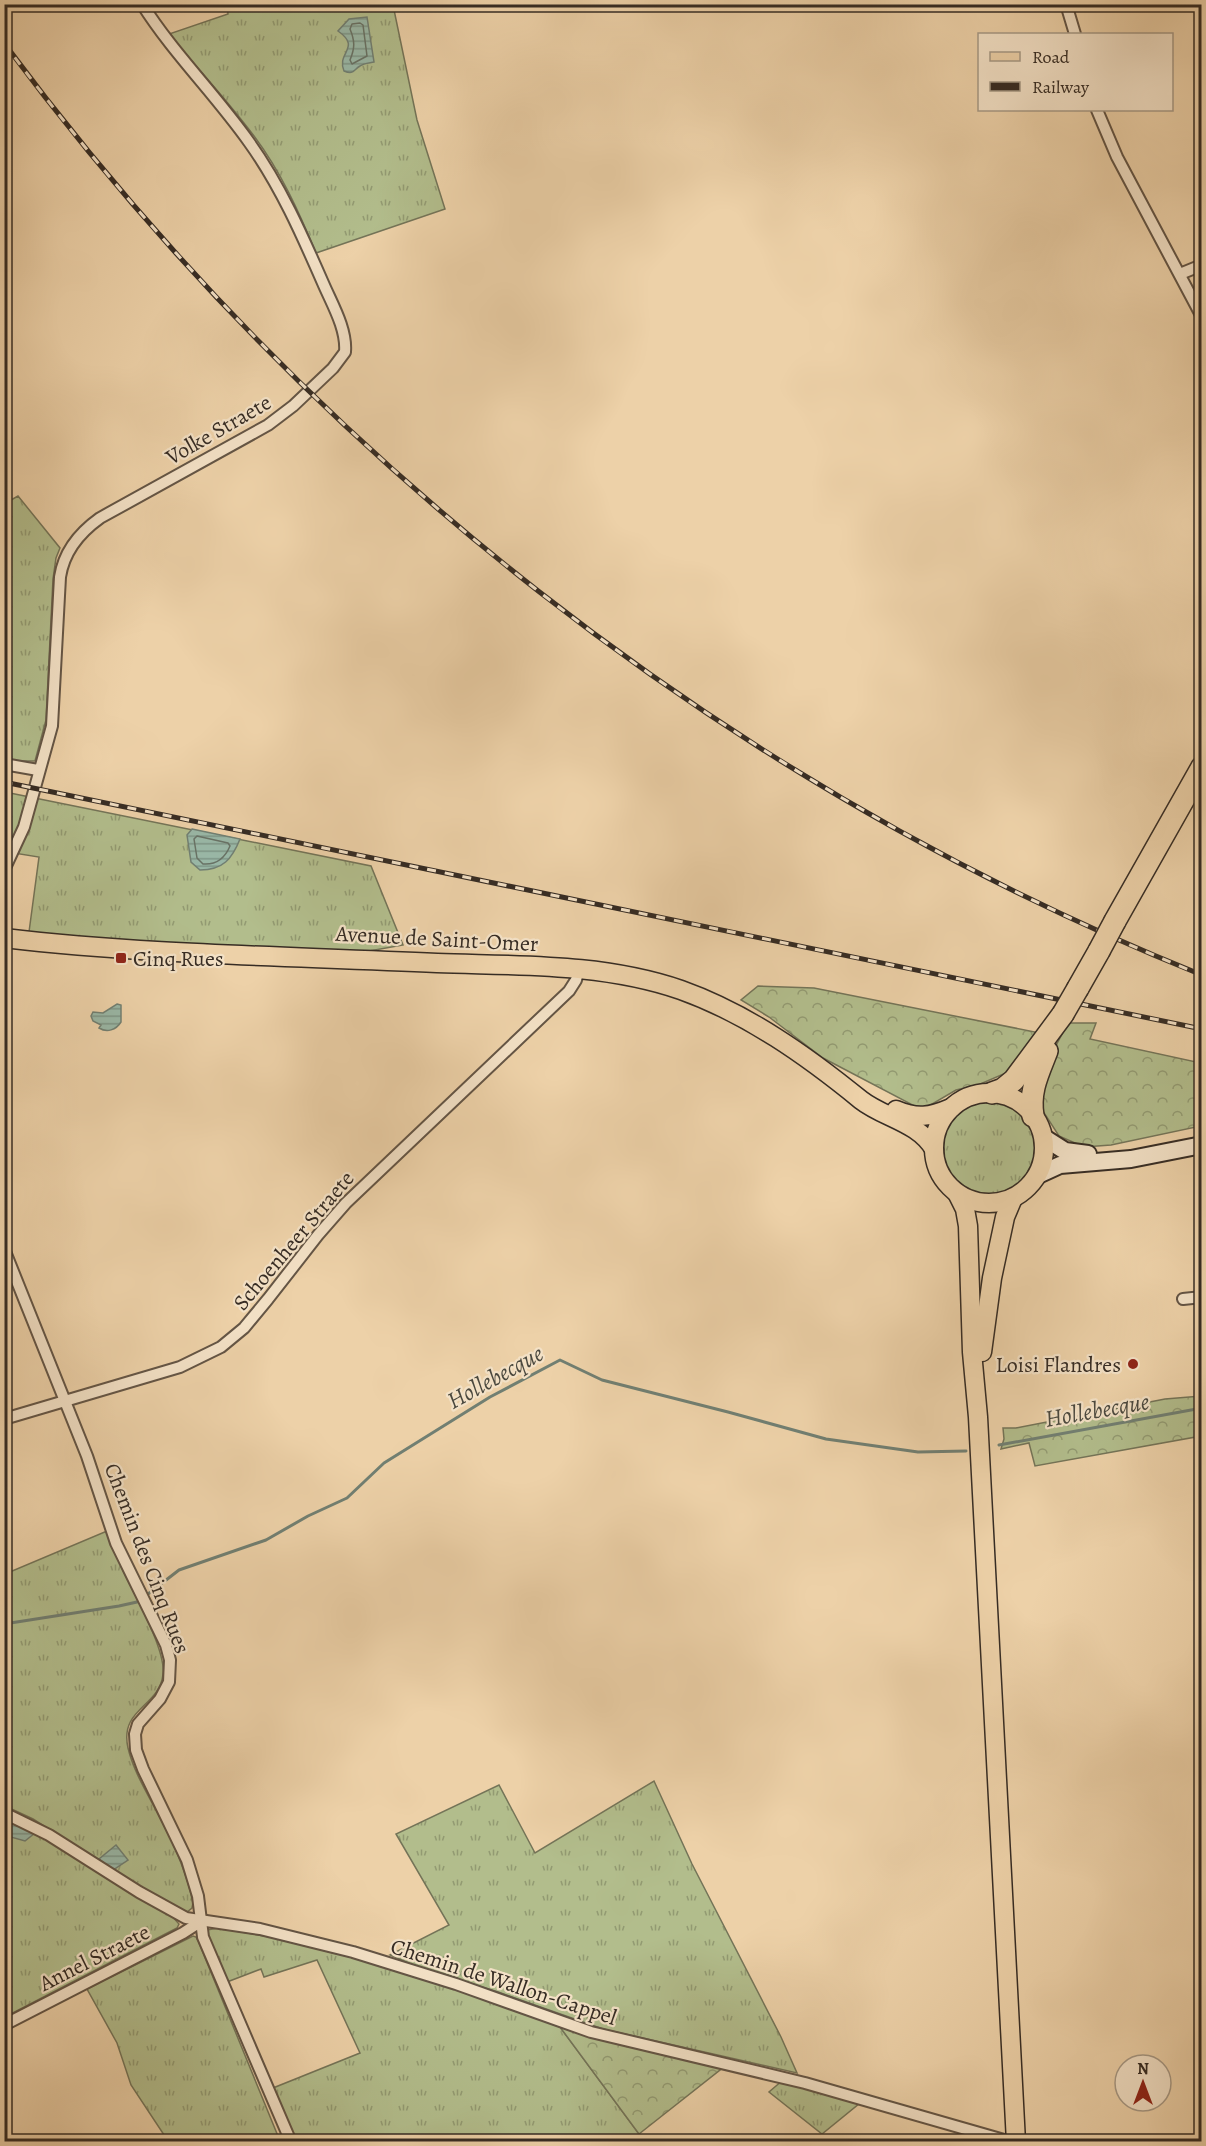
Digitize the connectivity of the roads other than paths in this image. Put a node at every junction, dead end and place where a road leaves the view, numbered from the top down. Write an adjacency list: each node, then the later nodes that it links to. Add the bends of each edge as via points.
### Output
1 (142, 4): 10 (street, Volke Straete, via 264,166 310,254 342,328 344,356 282,416 107,513 77,538 61,570 53,713)
2 (1066, 4): 3 (street)
3 (1075, 33)
4 (1097, 111): 6 (street, via 1117,158)
5 (1202, 265): 6 (street)
6 (1180, 274): 7 (street)
7 (1202, 317)
8 (4, 764): 10 (street)
9 (1202, 767): 14 (highway, bridge)
10 (39, 770): 11 (street, Volke Straete, via 24,827)
11 (4, 870)
12 (4, 938): 13 (main road, Avenue de Saint-Omer, via 98,948)
13 (579, 969): 15 (main road, Avenue de Saint-Omer, via 650,981 713,1003 766,1031); 29 (street, Schoenheer Straete, via 564,996 345,1203 238,1333 185,1365)
14 (1064, 1014): 16 (highway, via 1014,1080); 18 (highway, via 1033,1086)
15 (841, 1083): 17 (main road, Avenue de Saint-Omer, via 911,1116 928,1116); 22 (main road, Avenue de Saint-Omer, via 871,1107 922,1134)
16 (992, 1093): 17 (main road, via 968,1097); 18 (main road, via 1015,1100)
17 (951, 1108): 22 (main road, via 939,1125)
18 (1033, 1116): 20 (main road)
19 (1202, 1136): 20 (main road, via 1087,1154 1065,1151)
20 (1043, 1137): 23 (main road, via 1043,1157)
21 (1202, 1145): 23 (main road, via 1131,1159 1060,1165)
22 (934, 1149): 24 (main road, via 940,1174)
23 (1036, 1176): 25 (main road)
24 (957, 1193): 25 (main road, via 987,1203); 30 (main road, via 968,1227)
25 (1012, 1198): 30 (main road, via 987,1305)
26 (4, 1250): 29 (street, Chemin des Cinq Rues)
27 (1202, 1297): 28 (street)
28 (1183, 1299)
29 (65, 1401): 31 (street, Schoenheer Straete); 33 (street, Chemin des Cinq Rues, via 116,1543 168,1653 167,1688 138,1724 135,1744 190,1870)
30 (978, 1417): 38 (main road)
31 (4, 1419)
32 (4, 1814): 33 (street, Chemin de Wallon-Cappel, via 49,1835 173,1912)
33 (200, 1922): 34 (street, Annel Straete); 35 (street, Chemin de Wallon-Cappel, via 252,1928 353,1952 591,2032 805,2083); 36 (street, Chemin des Cinq Rues)
34 (4, 2025)
35 (975, 2136): 37 (street, Chemin de Wallon-Cappel)
36 (291, 2142)
37 (1011, 2142)
38 (1016, 2142)

